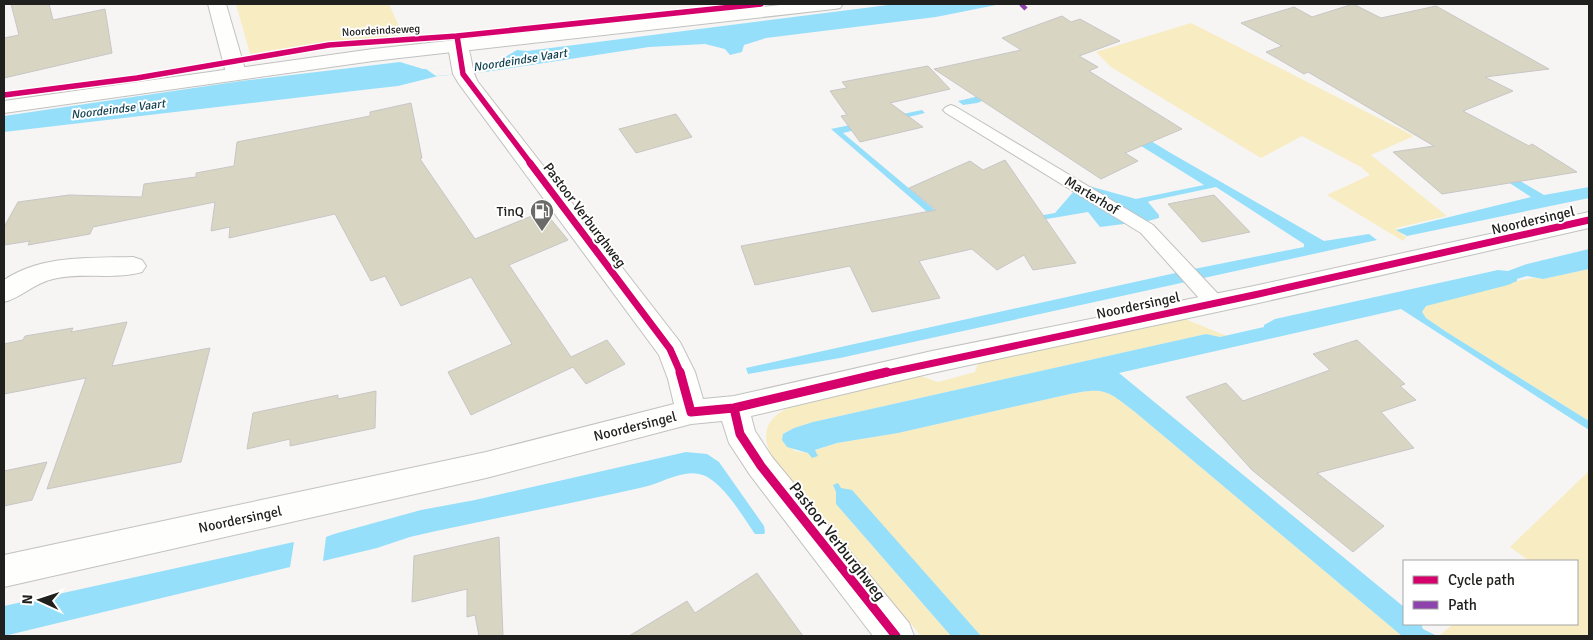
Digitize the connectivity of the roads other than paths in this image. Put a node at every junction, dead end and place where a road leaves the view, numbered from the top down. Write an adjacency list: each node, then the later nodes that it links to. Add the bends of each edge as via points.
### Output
1 (217, 4): 4 (street)
2 (834, 4): 3 (street, Noordeindseweg, via 679,23)
3 (460, 61): 4 (street, Noordeindseweg); 12 (street, Pastoor Verburghweg, via 670,349 683,376)
4 (235, 67): 5 (street, Noordeindseweg)
5 (4, 107)
6 (951, 110): 9 (lane, Marterhof, via 1147,229)
7 (1589, 220): 9 (street, Noordersingel, via 1263,293)
8 (134, 266): 10 (street, via 60,267 37,274)
9 (1206, 293): 11 (street, Noordersingel)
10 (4, 294)
11 (734, 408): 12 (street, Noordersingel); 14 (street, Pastoor Verburghweg, via 740,434 760,466)
12 (691, 412): 13 (street, Noordersingel, via 486,465)
13 (4, 571)
14 (896, 636)

